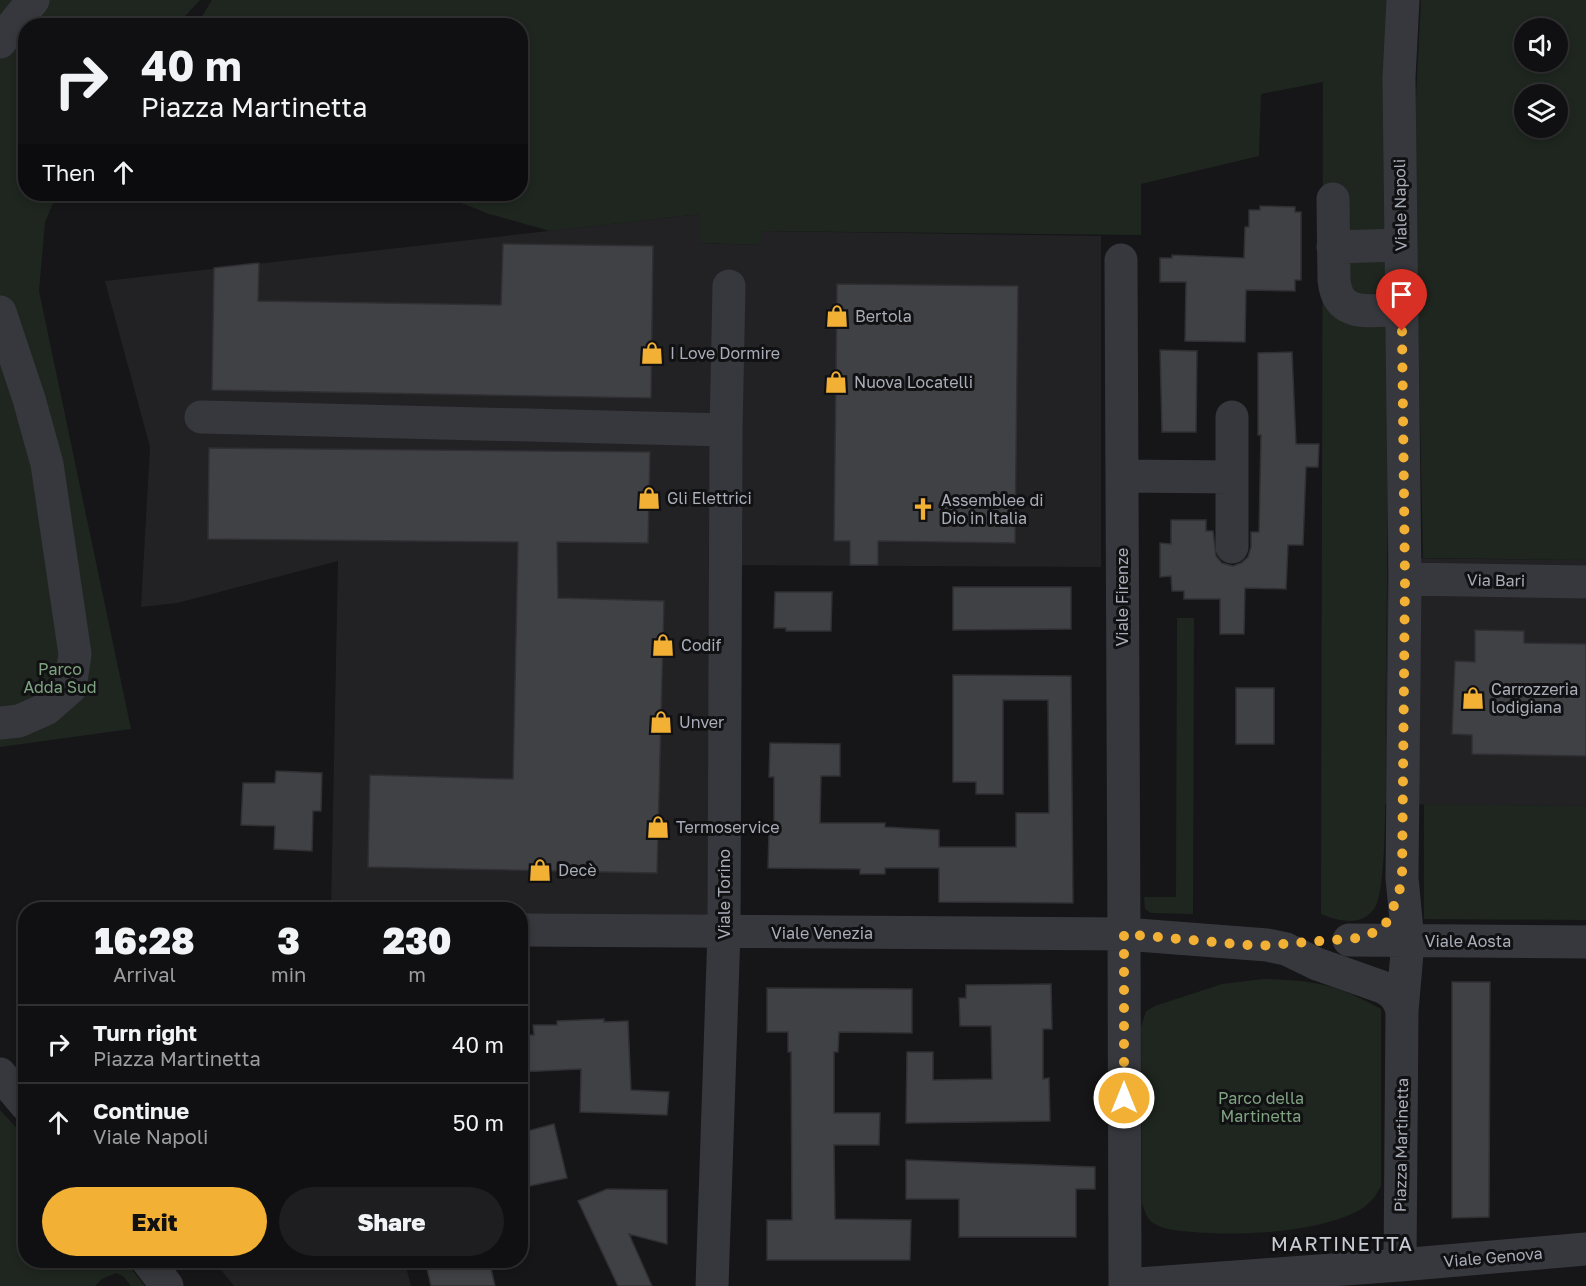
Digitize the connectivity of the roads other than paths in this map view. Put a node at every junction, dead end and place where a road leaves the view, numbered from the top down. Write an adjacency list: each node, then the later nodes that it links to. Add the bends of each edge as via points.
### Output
1 (33, 0): 3 (street)
2 (1403, 0): 7 (street, Viale Napoli, via 1399,78)
3 (19, 18)
4 (18, 19): 5 (street)
5 (0, 42)
6 (1333, 199): 8 (street)
7 (1401, 245): 8 (street); 11 (street, Viale Napoli)
8 (1333, 247): 11 (street, via 1335,291 1344,305 1361,310)
9 (1121, 260): 16 (street, Viale Firenze)
10 (729, 286): 15 (street, Viale Torino)
11 (1402, 309): 19 (street, Viale Napoli)
12 (0, 312): 21 (street, via 47,464 75,654 70,688 46,709 19,721)
13 (201, 417): 15 (street)
14 (1232, 417): 17 (street)
15 (726, 430): 24 (street, Viale Torino)
16 (1122, 476): 17 (street); 25 (street, Viale Firenze)
17 (1232, 477): 18 (street)
18 (1232, 547)
19 (1405, 579): 20 (street, Via Bari); 22 (street, Viale Napoli)
20 (1586, 582)
21 (0, 723)
22 (1402, 878): 26 (street, Viale Napoli, via 1386,923 1369,935); 27 (street, Viale Napoli)
23 (528, 930): 24 (street, Viale Venezia)
24 (724, 932): 25 (street, Viale Venezia); 39 (street, Viale Torino)
25 (1124, 934): 29 (street); 37 (street)
26 (1349, 940): 27 (street, Viale Aosta); 29 (street)
27 (1408, 941): 28 (street, Viale Aosta); 30 (street, Piazza Martinetta)
28 (1586, 942)
29 (1267, 945): 30 (street, via 1385,988 1394,993)
30 (1402, 1011): 34 (street, Piazza Martinetta)
31 (0, 1074): 32 (street)
32 (18, 1095)
33 (1586, 1249): 34 (street, Viale Genova)
34 (1400, 1265): 36 (street)
35 (153, 1268): 38 (street)
36 (1263, 1280): 37 (street)
37 (1119, 1285)
38 (167, 1286)
39 (712, 1286)

